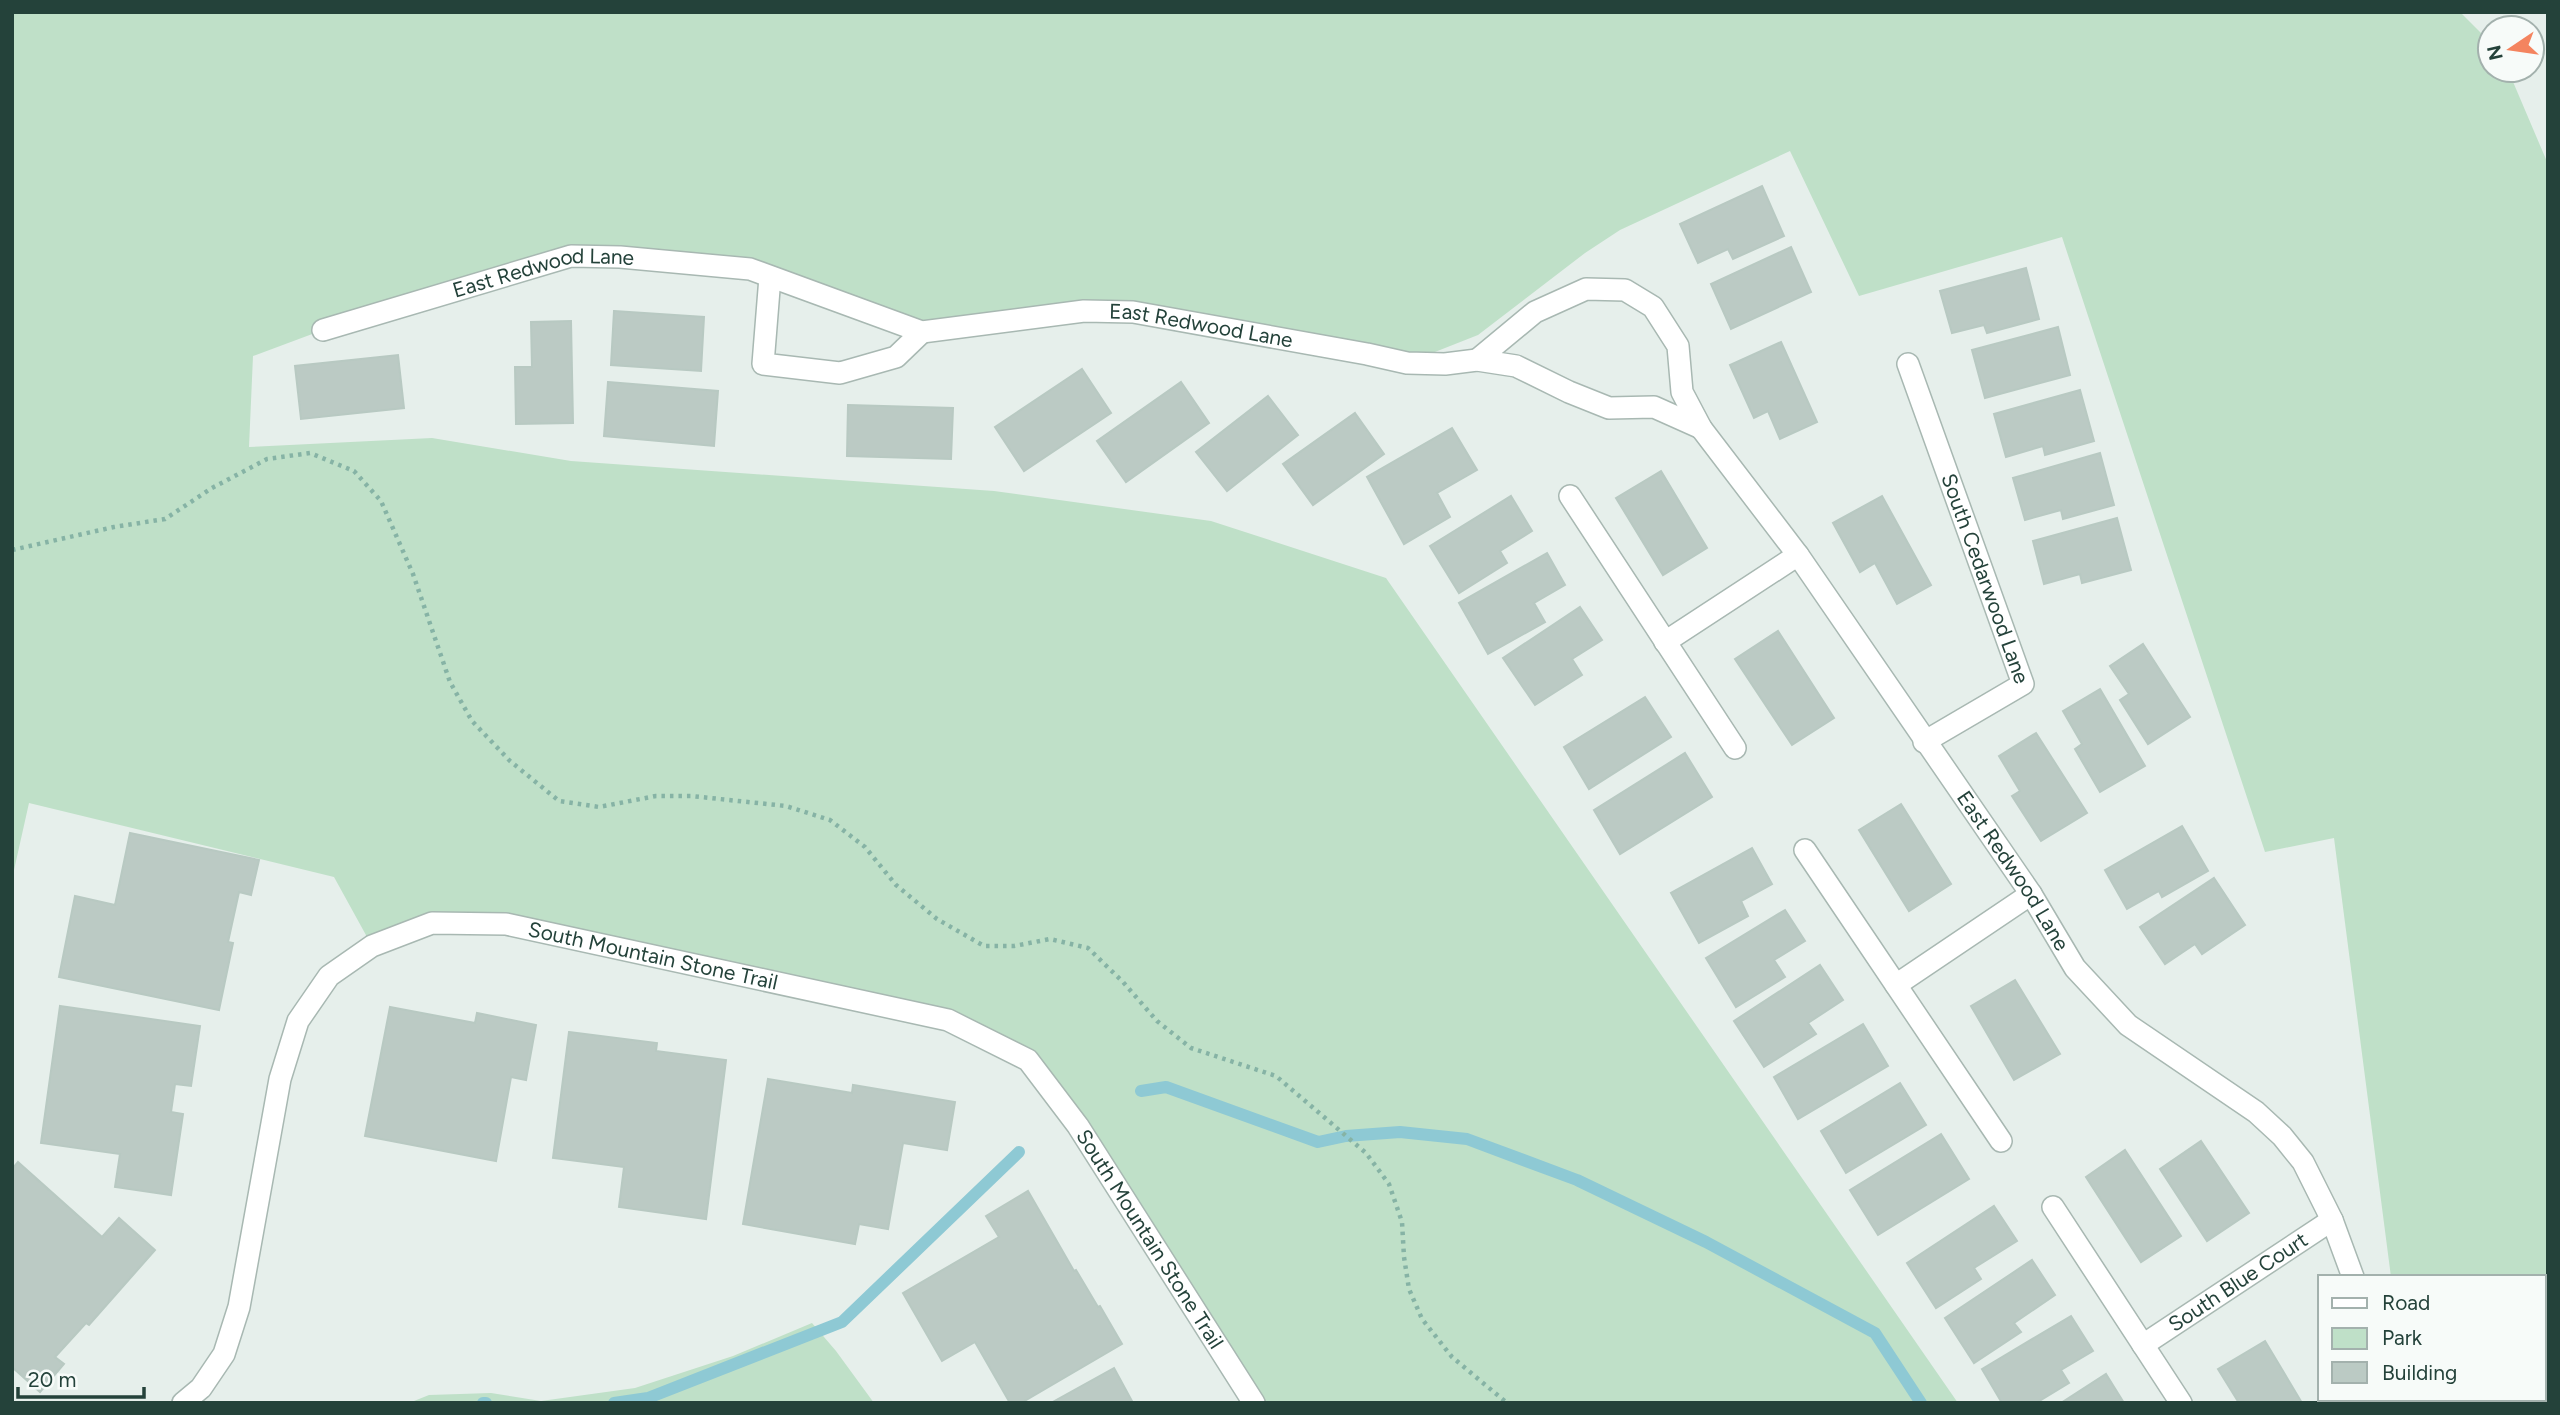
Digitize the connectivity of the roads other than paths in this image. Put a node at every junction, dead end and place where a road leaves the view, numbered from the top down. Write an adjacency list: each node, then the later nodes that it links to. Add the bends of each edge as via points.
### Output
1 (770, 277): 2 (street, East Redwood Lane, via 750,269 571,256); 3 (street, East Redwood Lane); 3 (street, via 763,364 840,373 896,357)
2 (323, 330)
3 (922, 332): 4 (street, East Redwood Lane, via 1084,311 1133,313 1407,363)
4 (1477, 360): 6 (street, East Redwood Lane, via 1516,366 1609,408 1654,407); 6 (street, East Redwood Lane, via 1535,312 1586,289 1625,290 1653,307 1678,346 1682,392)
5 (1908, 365): 10 (street, South Cedarwood Lane, via 2023,684)
6 (1701, 428): 8 (street, East Redwood Lane)
7 (1570, 496): 9 (street)
8 (1798, 555): 9 (street); 10 (street, East Redwood Lane)
9 (1665, 642): 11 (street)
10 (1924, 742): 13 (street, East Redwood Lane)
11 (1735, 748)
12 (1805, 850): 14 (street)
13 (2031, 894): 14 (street); 17 (street, East Redwood Lane, via 2075,968 2128,1025 2256,1112 2282,1136 2303,1162)
14 (1896, 985): 15 (street)
15 (2001, 1142)
16 (2053, 1207): 19 (street)
17 (2332, 1220): 18 (street, East Redwood Lane); 19 (street, South Blue Court)
18 (2352, 1275)
19 (2143, 1345): 22 (street)
20 (183, 1403): 21 (street, South Mountain Stone Trail, via 201,1388 224,1354 239,1307 280,1079 298,1021 329,976 372,946 432,923 506,924 948,1020 1028,1060 1078,1126)
21 (1254, 1403)
22 (2181, 1403)

